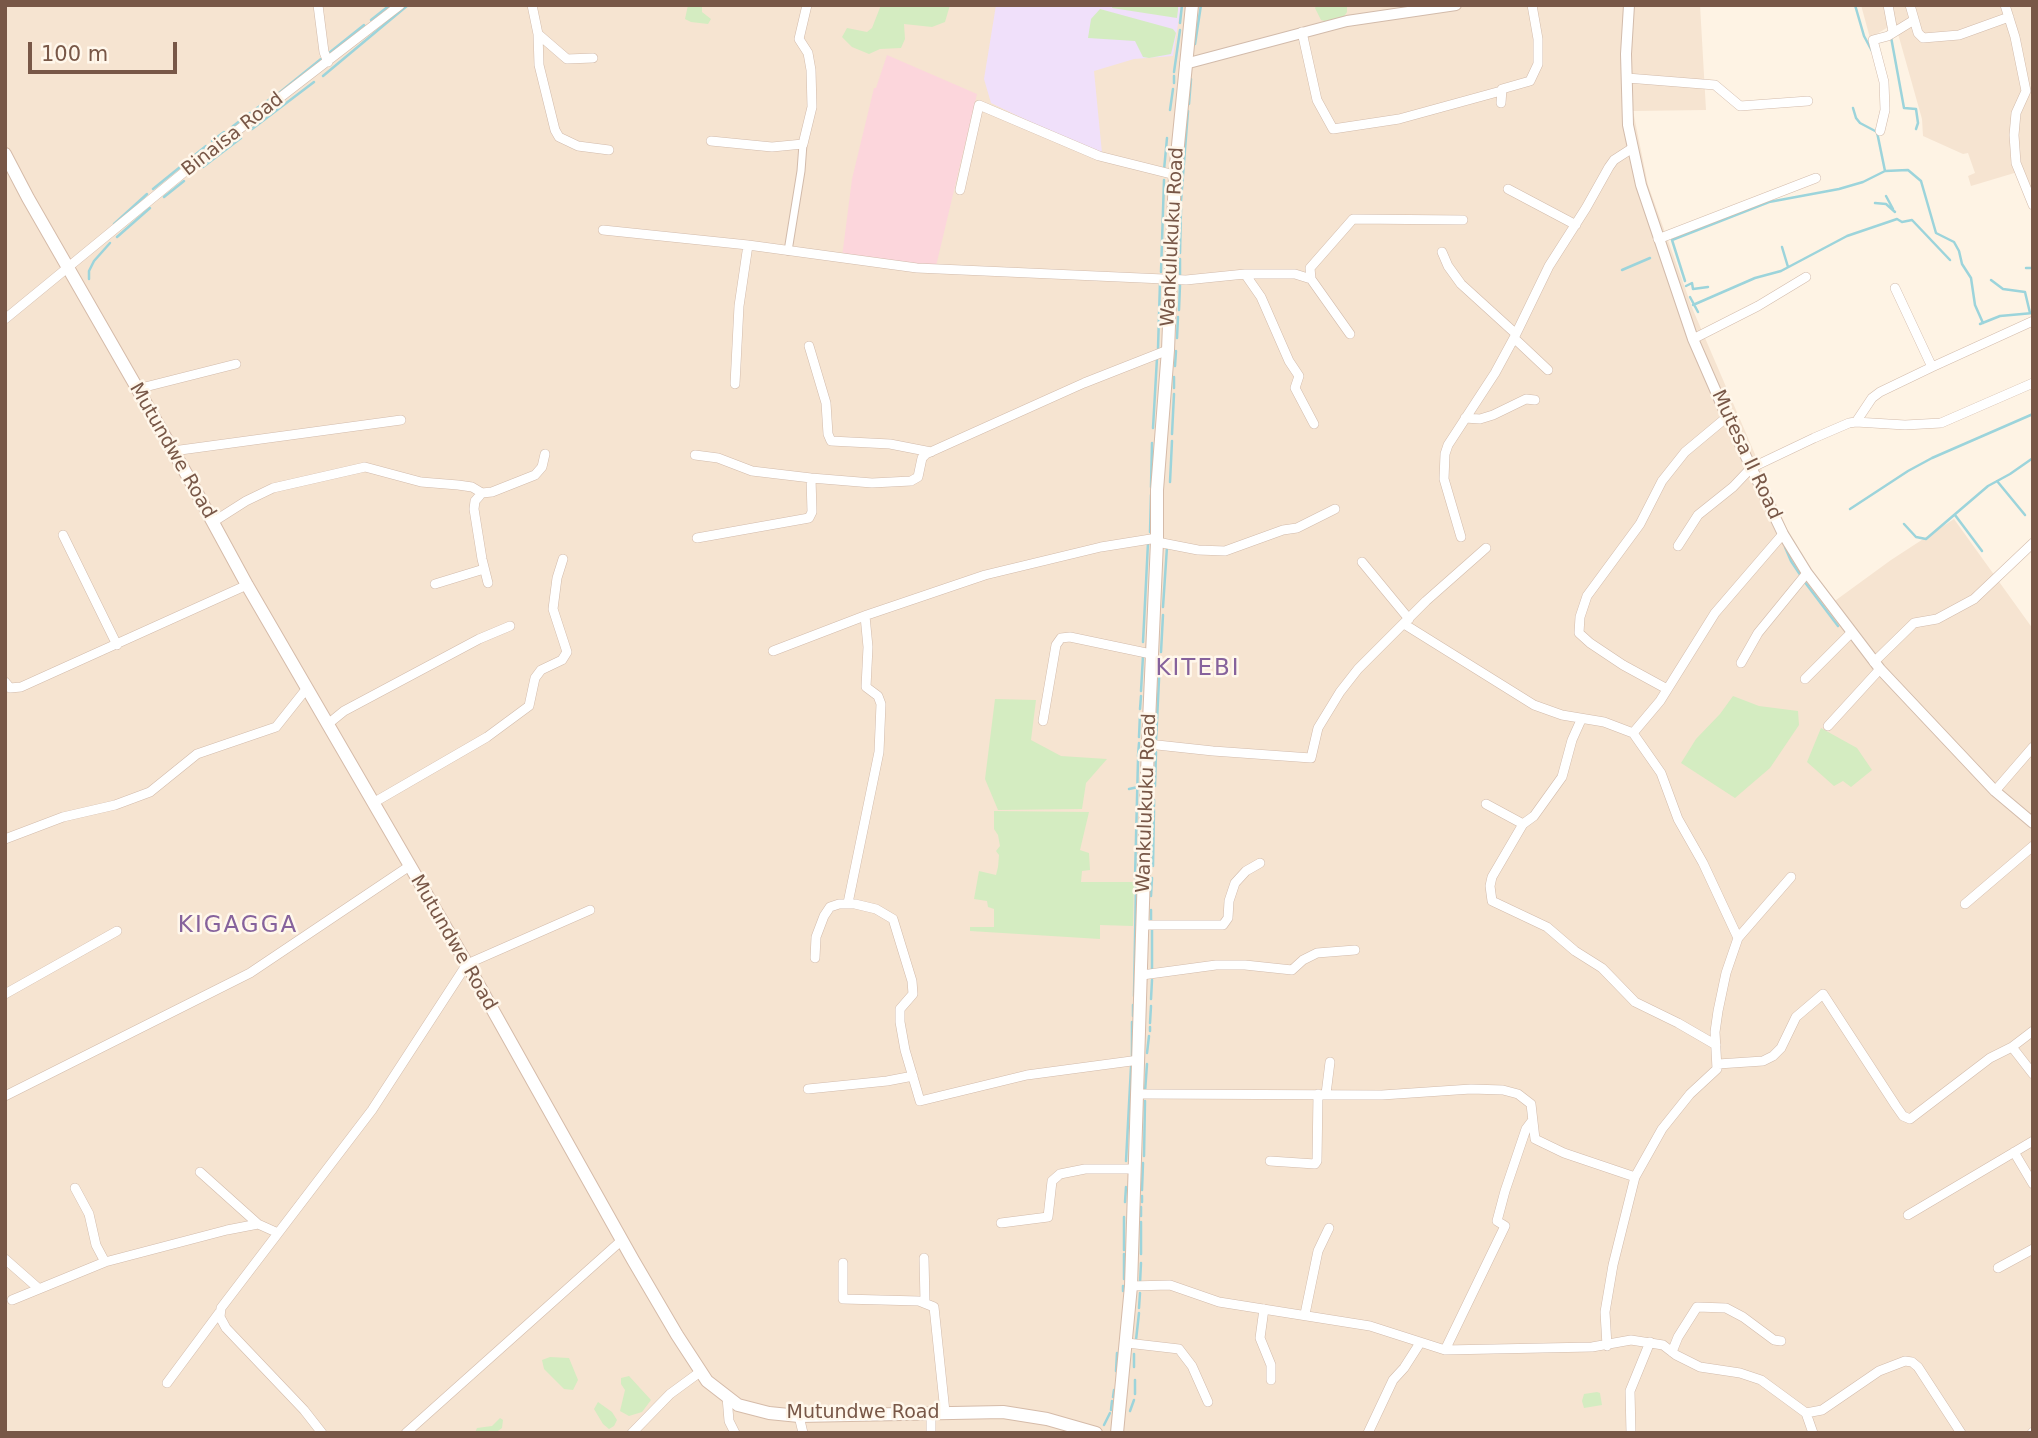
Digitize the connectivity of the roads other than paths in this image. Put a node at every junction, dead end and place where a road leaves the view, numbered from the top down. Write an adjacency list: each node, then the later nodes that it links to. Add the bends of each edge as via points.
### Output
1 (318, 5): 18 (street)
2 (400, 5): 18 (street, Binaisa Road)
3 (532, 5): 16 (street)
4 (807, 5): 26 (street, via 799,39 808,53 812,107)
5 (1192, 5): 19 (main road, Wankulukuku Road)
6 (1456, 5): 14 (street, via 1377,15)
7 (1532, 5): 21 (street, via 1538,39 1535,74 1530,81 1504,87)
8 (1629, 5): 20 (street, Mutesa II Road)
9 (1888, 5): 15 (street)
10 (1910, 5): 13 (street)
11 (2005, 5): 12 (street)
12 (2009, 17): 13 (street, via 1968,32 1928,38 1919,35); 34 (street, via 2026,92 2016,113 2014,150)
13 (1914, 20): 15 (street)
14 (1302, 32): 19 (street); 21 (street, via 1317,100 1333,129 1399,119)
15 (1893, 32): 24 (street, via 1872,40 1884,82)
16 (538, 34): 17 (street, via 567,59); 28 (street, via 540,65 559,137 578,146)
17 (593, 58)
18 (328, 62): 42 (street, Binaisa Road, via 194,164)
19 (1185, 64): 30 (main road, Wankulukuku Road)
20 (1627, 78): 22 (street, via 1715,85 1740,106); 27 (street, Mutesa II Road)
21 (1501, 92): 23 (street)
22 (1808, 101)
23 (1501, 103)
24 (1880, 131)
25 (711, 141): 26 (street, via 772,147)
26 (803, 144): 40 (street)
27 (1632, 149): 36 (street, via 1614,160); 38 (street, Mutesa II Road)
28 (610, 150)
29 (5, 154): 42 (main road, Mutundwe Road)
30 (1175, 175): 33 (street, via 1099,156 979,104); 45 (main road, Wankulukuku Road)
31 (1816, 178): 38 (street)
32 (1508, 189): 36 (street)
33 (960, 190)
34 (2033, 205)
35 (1463, 219): 46 (street, via 1353,219 1310,268)
36 (1576, 225): 51 (street, via 1549,266)
37 (603, 230): 39 (street)
38 (1658, 239): 52 (street, Mutesa II Road)
39 (748, 245): 40 (street); 59 (street)
40 (788, 251): 45 (street, via 917,268)
41 (1442, 252): 51 (street, via 1461,284)
42 (70, 268): 48 (street, Binaisa Road); 60 (main road, Mutundwe Road)
43 (1245, 274): 45 (street); 46 (street, via 1295,274); 66 (street, via 1299,376 1295,388)
44 (1806, 277): 52 (street)
45 (1171, 279): 54 (main road, Wankulukuku Road)
46 (1311, 279): 50 (street)
47 (1895, 288): 56 (street)
48 (5, 319)
49 (2033, 321): 56 (street)
50 (1350, 334)
51 (1515, 336): 57 (street); 63 (street)
52 (1693, 339): 62 (street, Mutesa II Road)
53 (809, 346): 68 (street, via 831,441)
54 (1168, 350): 68 (street); 80 (main road, Wankulukuku Road)
55 (236, 364): 60 (street)
56 (1932, 367): 65 (street, via 1880,392)
57 (1548, 370)
58 (2033, 383): 65 (street, via 1937,424)
59 (735, 384)
60 (136, 389): 67 (main road, Mutundwe Road)
61 (1535, 400): 63 (street, via 1526,399 1480,419)
62 (1727, 417): 71 (street, Mutesa II Road); 103 (street, via 1685,452 1662,481 1640,524 1587,596 1580,617 1579,633 1590,643)
63 (1465, 418): 78 (street, via 1448,445 1444,479)
64 (401, 420): 67 (street)
65 (1856, 422): 71 (street)
66 (1314, 424)
67 (173, 451): 75 (main road, Mutundwe Road)
68 (931, 452): 72 (street, via 922,458 918,477 911,481)
69 (545, 454): 73 (street, via 535,475)
70 (695, 455): 72 (street, via 752,471)
71 (1751, 468): 76 (street, Mutesa II Road); 82 (street, via 1699,515)
72 (811, 478): 79 (street, via 809,518)
73 (482, 493): 75 (street, via 472,487 421,482 365,467 272,488); 86 (street, via 474,509)
74 (1335, 509): 80 (street, via 1297,528 1225,551)
75 (213, 522): 90 (main road, Mutundwe Road)
76 (1783, 534): 87 (street, Mutesa II Road); 103 (street, via 1715,613)
77 (63, 535): 95 (street)
78 (1461, 537)
79 (697, 538)
80 (1157, 540): 91 (street, via 1101,547 985,575); 97 (main road, Wankulukuku Road)
81 (2033, 543): 99 (street, via 1974,599 1937,619 1914,623)
82 (1678, 546)
83 (1486, 548): 92 (street)
84 (563, 559): 112 (street, via 554,610 567,652 535,678 529,706 487,737)
85 (1362, 562): 92 (street)
86 (484, 569): 88 (street); 89 (street)
87 (1807, 573): 94 (street, Mutesa II Road); 98 (street, via 1758,633)
88 (488, 583)
89 (435, 584)
90 (247, 585): 95 (street); 102 (main road, Mutundwe Road)
91 (865, 616): 96 (street); 121 (street, via 866,687 881,701 879,752)
92 (1407, 621): 104 (street, via 1534,705); 109 (street, via 1340,692 1318,728 1311,758)
93 (510, 626): 106 (street)
94 (1851, 633): 99 (street, Mutesa II Road); 100 (street)
95 (117, 645): 101 (street, via 21,687 10,688)
96 (774, 650)
97 (1152, 654): 105 (street, via 1061,638); 109 (main road, Wankulukuku Road)
98 (1741, 663)
99 (1877, 665): 107 (street); 111 (street, Mutesa II Road)
100 (1805, 679)
101 (5, 682)
102 (307, 688): 106 (main road, Mutundwe Road); 116 (street, via 276,727 197,754 150,792)
103 (1667, 689): 108 (street)
104 (1581, 720): 108 (street, via 1604,722); 114 (street, via 1562,777)
105 (1043, 721)
106 (328, 723): 112 (main road, Mutundwe Road)
107 (1828, 726)
108 (1633, 733): 126 (street, via 1661,773 1678,819)
109 (1148, 744): 124 (main road, Wankulukuku Road)
110 (2033, 747): 111 (street)
111 (1995, 791): 115 (street, Mutesa II Road)
112 (373, 803): 119 (main road, Mutundwe Road)
113 (1486, 804): 114 (street)
114 (1523, 824): 133 (street, via 1492,877 1492,901 1547,927 1602,968 1635,1002)
115 (2033, 824)
116 (5, 839)
117 (2033, 846): 122 (street)
118 (1260, 863): 124 (street, via 1236,883 1223,925)
119 (408, 867): 129 (main road, Mutundwe Road); 143 (street, via 250,973)
120 (1791, 877): 126 (street)
121 (848, 903): 128 (street, via 826,911); 139 (street, via 876,909 895,922 912,981 913,994 900,1014)
122 (1965, 904)
123 (590, 911): 129 (street)
124 (1143, 925): 130 (main road, Wankulukuku Road)
125 (117, 931): 131 (street)
126 (1738, 938): 133 (street, via 1720,998)
127 (1356, 950): 130 (street, via 1317,954 1292,970 1216,965)
128 (814, 958)
129 (467, 964): 157 (street, via 372,1110); 158 (main road, Mutundwe Road)
130 (1142, 975): 135 (main road, Wankulukuku Road)
131 (5, 994)
132 (2033, 1031): 134 (street)
133 (1716, 1045): 137 (street)
134 (2012, 1046): 137 (street, via 1910,1119 1896,1106 1824,994 1796,1017 1773,1056 1763,1061); 138 (street)
135 (1139, 1060): 139 (street, via 1027,1075 920,1101); 141 (main road, Wankulukuku Road)
136 (1330, 1062): 142 (street)
137 (1718, 1064): 150 (street, via 1662,1129)
138 (2033, 1074)
139 (913, 1076): 140 (street)
140 (808, 1089)
141 (1138, 1094): 142 (street); 148 (main road, Wankulukuku Road)
142 (1322, 1094): 144 (street, via 1503,1090 1527,1099); 147 (street, via 1315,1164)
143 (5, 1096)
144 (1533, 1119): 150 (street, via 1535,1139); 177 (street, via 1497,1221 1505,1226)
145 (2033, 1142): 146 (street)
146 (2014, 1152): 151 (street); 153 (street)
147 (1269, 1161)
148 (1135, 1169): 154 (street, via 1060,1174 1052,1181 1048,1217); 165 (main road, Wankulukuku Road)
149 (200, 1172): 155 (street)
150 (1635, 1177): 176 (street, via 1605,1312)
151 (2033, 1184)
152 (75, 1188): 162 (street)
153 (1908, 1215)
154 (1001, 1223)
155 (258, 1224): 157 (street); 162 (street)
156 (1329, 1228): 171 (street, via 1318,1251)
157 (278, 1233): 170 (street)
158 (622, 1240): 179 (main road, Mutundwe Road); 189 (street)
159 (2033, 1249): 164 (street)
160 (924, 1258): 168 (street)
161 (5, 1259): 166 (street)
162 (105, 1262): 166 (street)
163 (843, 1263): 168 (street, via 843,1299)
164 (1998, 1268)
165 (1131, 1286): 169 (street, via 1170,1285 1219,1302); 174 (main road, Wankulukuku Road)
166 (38, 1289): 167 (street)
167 (12, 1300)
168 (925, 1302): 184 (street, via 936,1312)
169 (1264, 1309): 171 (street); 180 (street, via 1261,1338)
170 (219, 1313): 181 (street); 188 (street, via 226,1328)
171 (1305, 1314): 175 (street, via 1370,1326)
172 (1781, 1341): 178 (street, via 1726,1308 1697,1307)
173 (1650, 1342): 176 (street, via 1631,1340); 178 (street); 197 (street, via 1630,1391)
174 (1127, 1343): 183 (street, via 1180,1349); 195 (main road, Wankulukuku Road)
175 (1420, 1343): 177 (street); 196 (street, via 1393,1380)
176 (1607, 1346): 177 (street)
177 (1445, 1350)
178 (1672, 1352): 186 (street, via 1700,1367 1761,1380)
179 (700, 1372): 182 (main road, Mutundwe Road); 190 (street, via 670,1394)
180 (1271, 1380)
181 (167, 1383)
182 (727, 1397): 187 (main road, Mutundwe Road, via 738,1405); 191 (street, via 727,1416)
183 (1208, 1402)
184 (945, 1412): 185 (main road, Mutundwe Road); 194 (main road, Mutundwe Road, via 1012,1414)
185 (931, 1413): 187 (main road, Mutundwe Road); 193 (street)
186 (1806, 1413): 198 (street); 199 (street, via 1822,1410 1879,1371 1905,1361 1918,1367)
187 (799, 1416): 192 (street)
188 (318, 1432)
189 (406, 1433)
190 (632, 1433)
191 (735, 1433)
192 (803, 1433)
193 (931, 1433)
194 (1096, 1433)
195 (1117, 1433)
196 (1368, 1433)
197 (1630, 1433)
198 (1812, 1433)
199 (1961, 1433)

